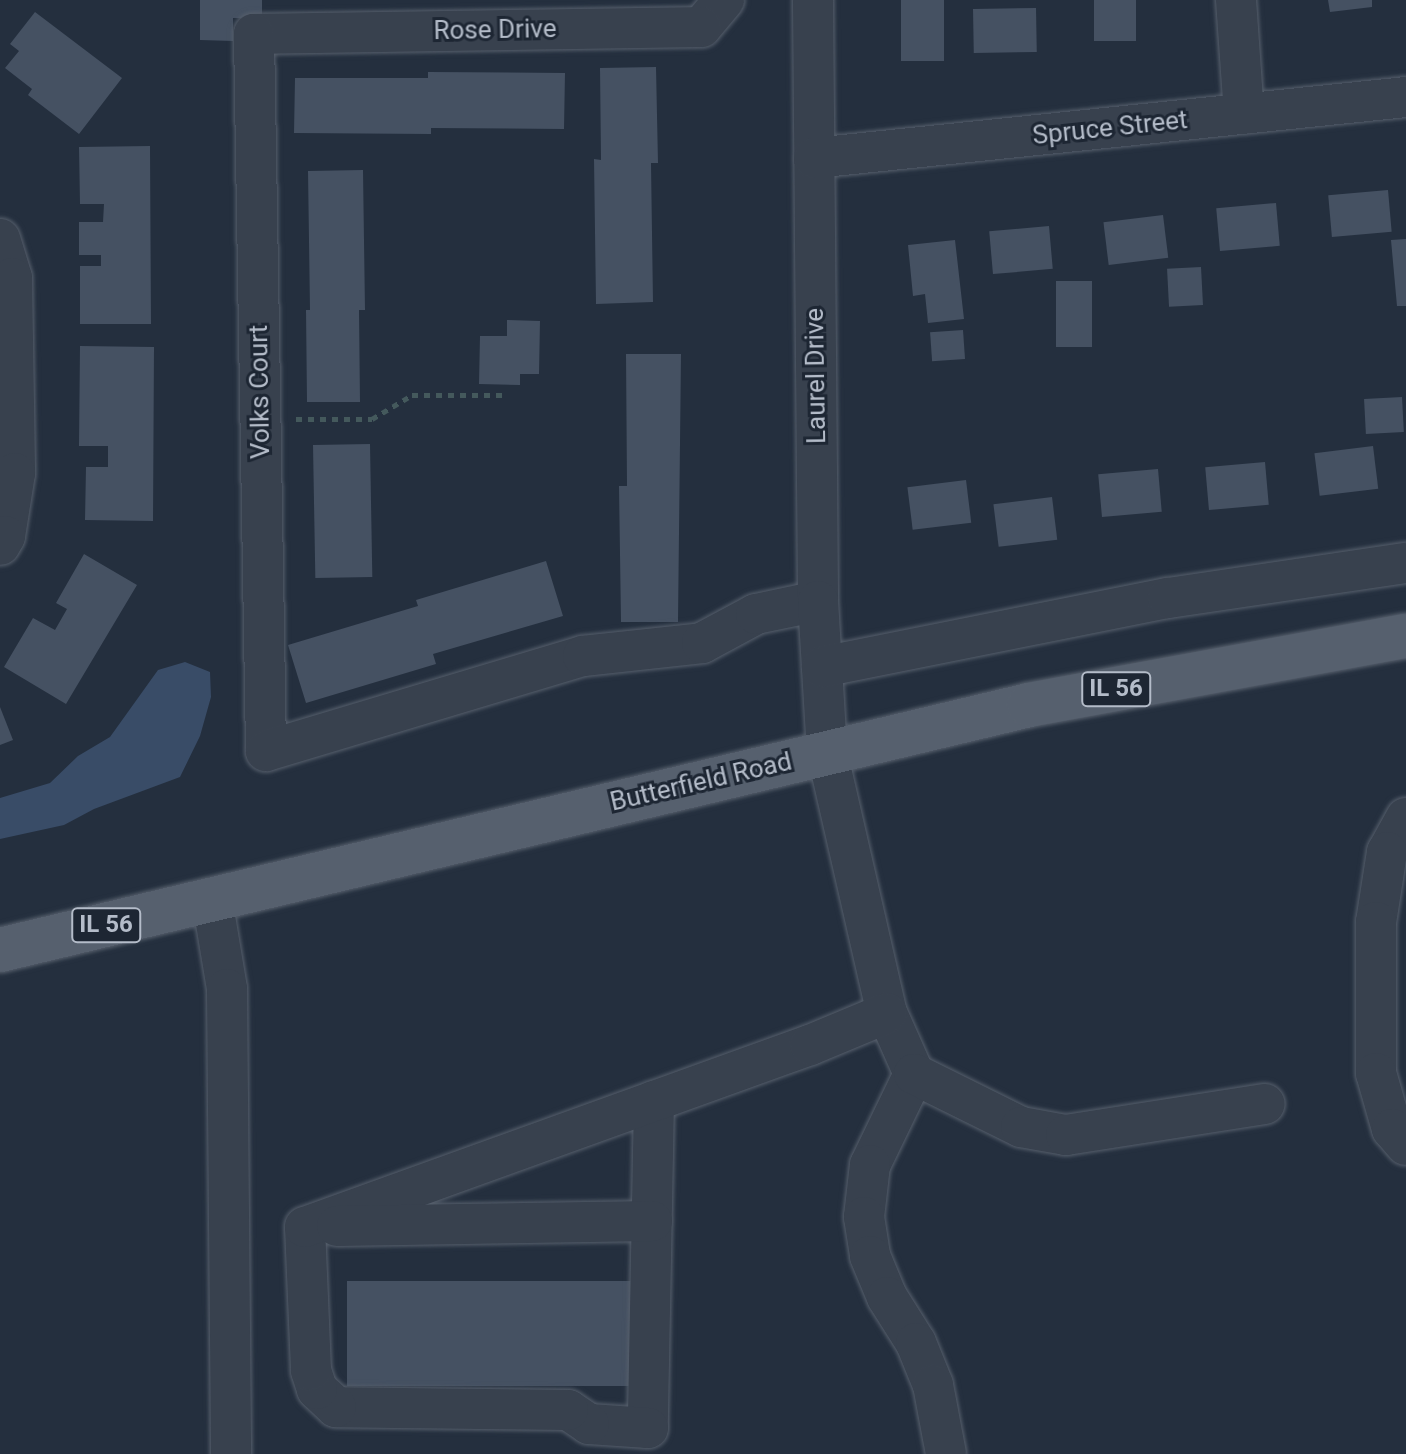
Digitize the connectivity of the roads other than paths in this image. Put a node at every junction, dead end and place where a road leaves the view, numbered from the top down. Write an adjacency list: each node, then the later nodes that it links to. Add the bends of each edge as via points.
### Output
1 (724, 0): 4 (street, Rose Drive, via 701,27)
2 (813, 0): 7 (street, Laurel Drive)
3 (1236, 0): 6 (street)
4 (254, 34): 11 (street, Volks Court, via 266,751 583,656 702,643 756,614)
5 (1406, 97): 6 (street, Spruce Street)
6 (1244, 114): 7 (street, Spruce Street)
7 (814, 158): 11 (street, Laurel Drive)
8 (0, 239): 9 (street, via 12,278 15,473)
9 (0, 545)
10 (1406, 563): 13 (street, via 1168,598)
11 (818, 601): 13 (street, Laurel Drive)
12 (1406, 636): 14 (main road, Butterfield Road / IL 56, via 1029,705)
13 (822, 667): 14 (street, Laurel Drive)
14 (827, 752): 16 (main road, Butterfield Road / IL 56); 18 (street, Laurel Drive)
15 (1406, 818): 22 (street, via 1387,852 1376,922 1376,1073 1392,1129)
16 (212, 899): 17 (main road, Butterfield Road / IL 56); 25 (street, via 227,989)
17 (0, 950)
18 (887, 1013): 19 (street, Laurel Drive); 20 (street)
19 (914, 1074): 21 (street, via 1021,1127 1066,1135); 26 (street, via 870,1165 864,1217 887,1297 916,1343 933,1385)
20 (654, 1101): 23 (street); 24 (street)
21 (1265, 1104)
22 (1406, 1145)
23 (652, 1221): 24 (street); 24 (street, via 648,1428 589,1424 568,1410 336,1407 317,1389 311,1370)
24 (305, 1227)
25 (231, 1454)
26 (946, 1454)

